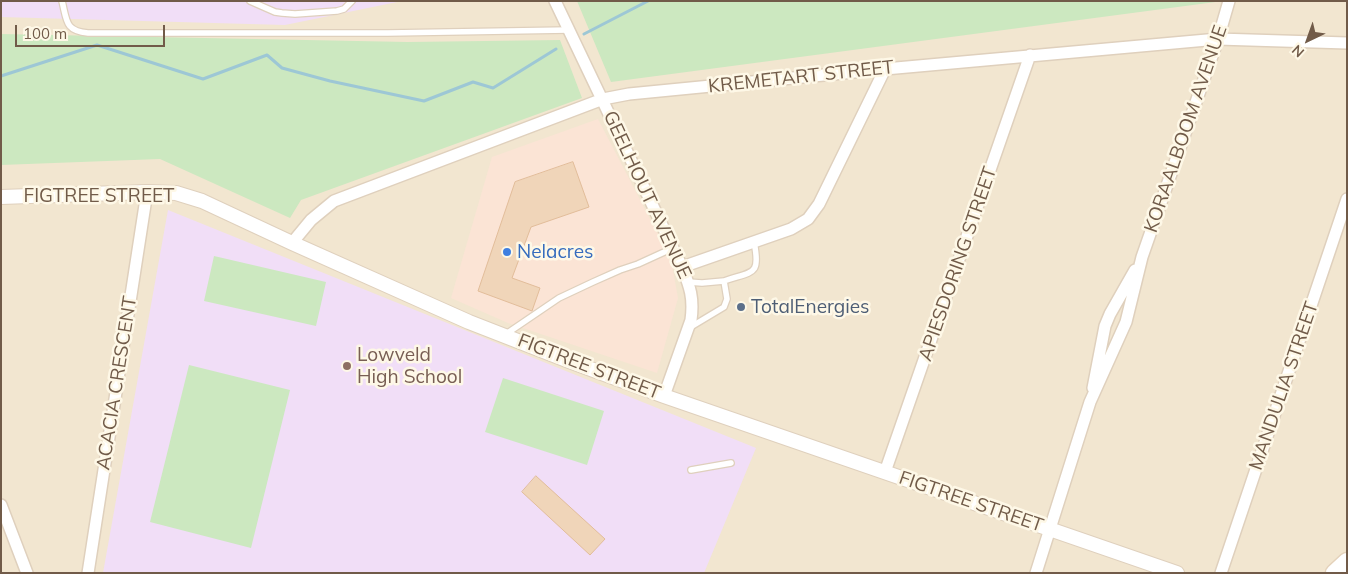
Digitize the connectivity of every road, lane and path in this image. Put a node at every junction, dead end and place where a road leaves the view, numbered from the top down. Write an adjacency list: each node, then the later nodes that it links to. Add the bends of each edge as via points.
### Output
1 (62, 1): 6 (lane, via 69,26 77,32 88,33)
2 (250, 1): 3 (lane, via 275,12 294,14 337,11)
3 (352, 1)
4 (555, 1): 6 (street, GEELHOUT AVENUE)
5 (1229, 1): 7 (street, KORAALBOOM AVENUE)
6 (569, 30): 11 (street, GEELHOUT AVENUE)
7 (1218, 39): 8 (street, KREMETART STREET); 9 (street, KREMETART STREET); 18 (street, KORAALBOOM AVENUE)
8 (1347, 43)
9 (1030, 55): 10 (street, KREMETART STREET); 28 (street, APIESDORING STREET)
10 (884, 69): 11 (street, KREMETART STREET, via 630,94); 15 (street, via 819,204 808,219 791,229)
11 (603, 100): 16 (street, KREMETART STREET, via 334,201 311,220); 17 (street, GEELHOUT AVENUE)
12 (147, 192): 13 (street, FIGTREE STREET); 16 (street, FIGTREE STREET, via 176,193 202,200); 33 (street, ACACIA CRESCENT)
13 (1, 197)
14 (1347, 199): 36 (street, MANDULIA STREET)
15 (754, 242): 19 (street); 20 (lane, via 758,261 756,268)
16 (292, 243): 23 (street, FIGTREE STREET)
17 (673, 248): 19 (street, GEELHOUT AVENUE); 23 (lane, via 559,298)
18 (1142, 257): 25 (street, KORAALBOOM AVENUE, via 1126,322); 25 (street, KORAALBOOM AVENUE, via 1105,326)
19 (682, 267): 21 (street, GEELHOUT AVENUE)
20 (724, 281): 21 (lane); 22 (lane, via 727,299 724,307)
21 (688, 282): 22 (street, GEELHOUT AVENUE, via 692,307)
22 (687, 329): 24 (street, GEELHOUT AVENUE)
23 (504, 335): 24 (street, FIGTREE STREET)
24 (664, 396): 28 (street, FIGTREE STREET)
25 (1090, 402): 30 (street, KORAALBOOM AVENUE)
26 (731, 464): 27 (lane)
27 (690, 470)
28 (886, 472): 30 (street, FIGTREE STREET)
29 (1, 505): 32 (street)
30 (1050, 530): 34 (street, KORAALBOOM AVENUE); 35 (street, FIGTREE STREET)
31 (1347, 561): 37 (main road)
32 (27, 573)
33 (88, 573)
34 (1036, 573)
35 (1177, 573)
36 (1221, 573)
37 (1334, 573)

